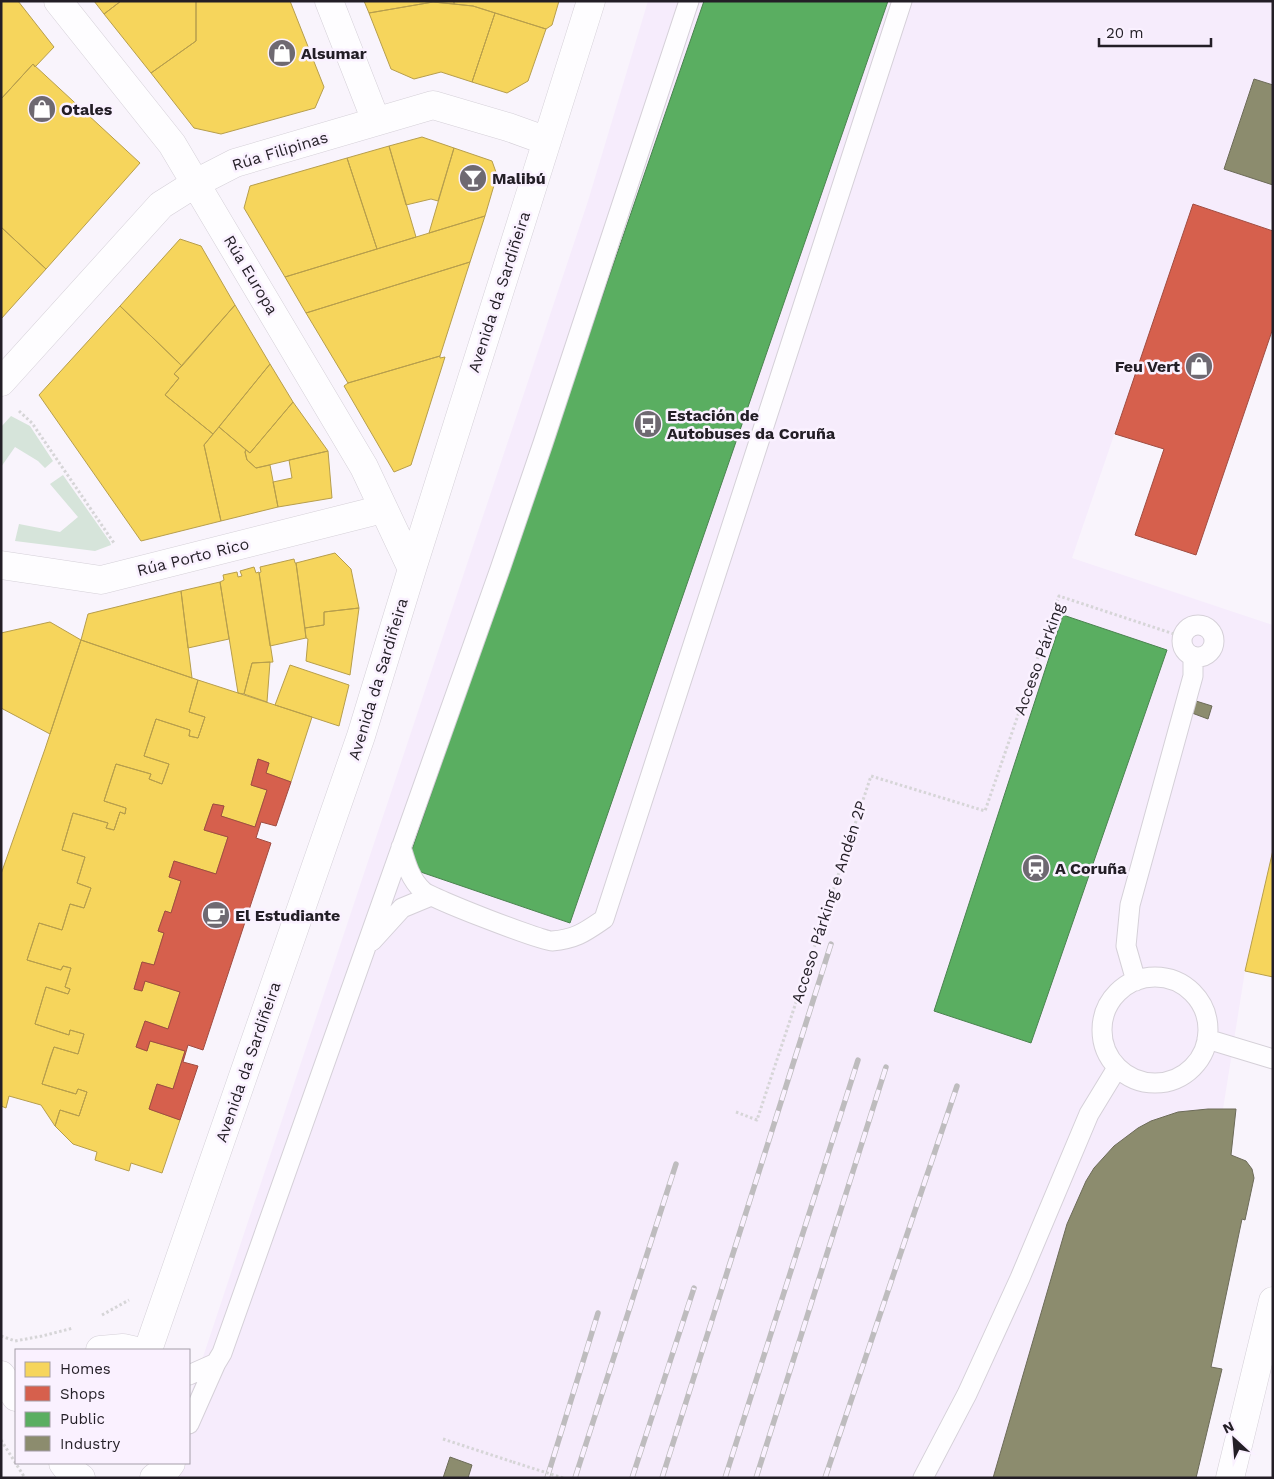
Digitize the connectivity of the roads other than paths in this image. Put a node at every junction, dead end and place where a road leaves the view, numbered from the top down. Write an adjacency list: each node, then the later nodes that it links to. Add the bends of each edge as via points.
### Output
1 (58, 1): 8 (street, Rúa Europa, via 172,144)
2 (329, 1): 6 (street)
3 (591, 1): 7 (street, Avenida da Sardiñeira)
4 (689, 1): 14 (lane, via 544,443)
5 (902, 1): 15 (lane, via 604,919 577,937 549,941)
6 (376, 121): 7 (street, Rúa Filipinas, via 433,106); 8 (street, Rúa Filipinas, via 234,163)
7 (547, 141): 12 (street, Avenida da Sardiñeira)
8 (196, 183): 9 (street, Rúa Filipinas, via 161,205); 10 (street, Rúa Europa, via 364,467)
9 (1, 382)
10 (383, 509): 11 (street, Rúa Porto Rico, via 101,580); 12 (street, Rúa Europa)
11 (1, 565)
12 (412, 569): 24 (street, Avenida da Sardiñeira, via 352,766)
13 (1193, 656): 13 (lane, via 1182,646 1182,637 1188,628 1199,625 1212,634 1213,645 1203,656); 17 (lane, via 1193,676 1130,905 1126,946)
14 (401, 847): 15 (lane, via 410,876 424,893); 16 (lane)
15 (431, 896): 16 (lane, via 402,908)
16 (365, 949): 25 (lane)
17 (1136, 981): 18 (lane, via 1162,978 1186,987 1198,999 1206,1015); 20 (lane, via 1121,990 1110,1003 1104,1019 1102,1037)
18 (1207, 1039): 19 (lane); 20 (lane, via 1196,1064 1183,1075 1166,1082 1149,1083 1132,1078)
19 (1273, 1059)
20 (1117, 1068): 35 (lane, via 1089,1114 1020,1278 967,1394)
21 (1273, 1301): 36 (street)
22 (112, 1349): 23 (street)
23 (128, 1349)
24 (148, 1349)
25 (216, 1363): 27 (lane); 30 (lane)
26 (1, 1375): 28 (street); 29 (street)
27 (190, 1375)
28 (15, 1377)
29 (15, 1395)
30 (190, 1422)
31 (64, 1464): 33 (street)
32 (170, 1464): 34 (street)
33 (81, 1478)
34 (154, 1478)
35 (923, 1478)
36 (1230, 1478)

